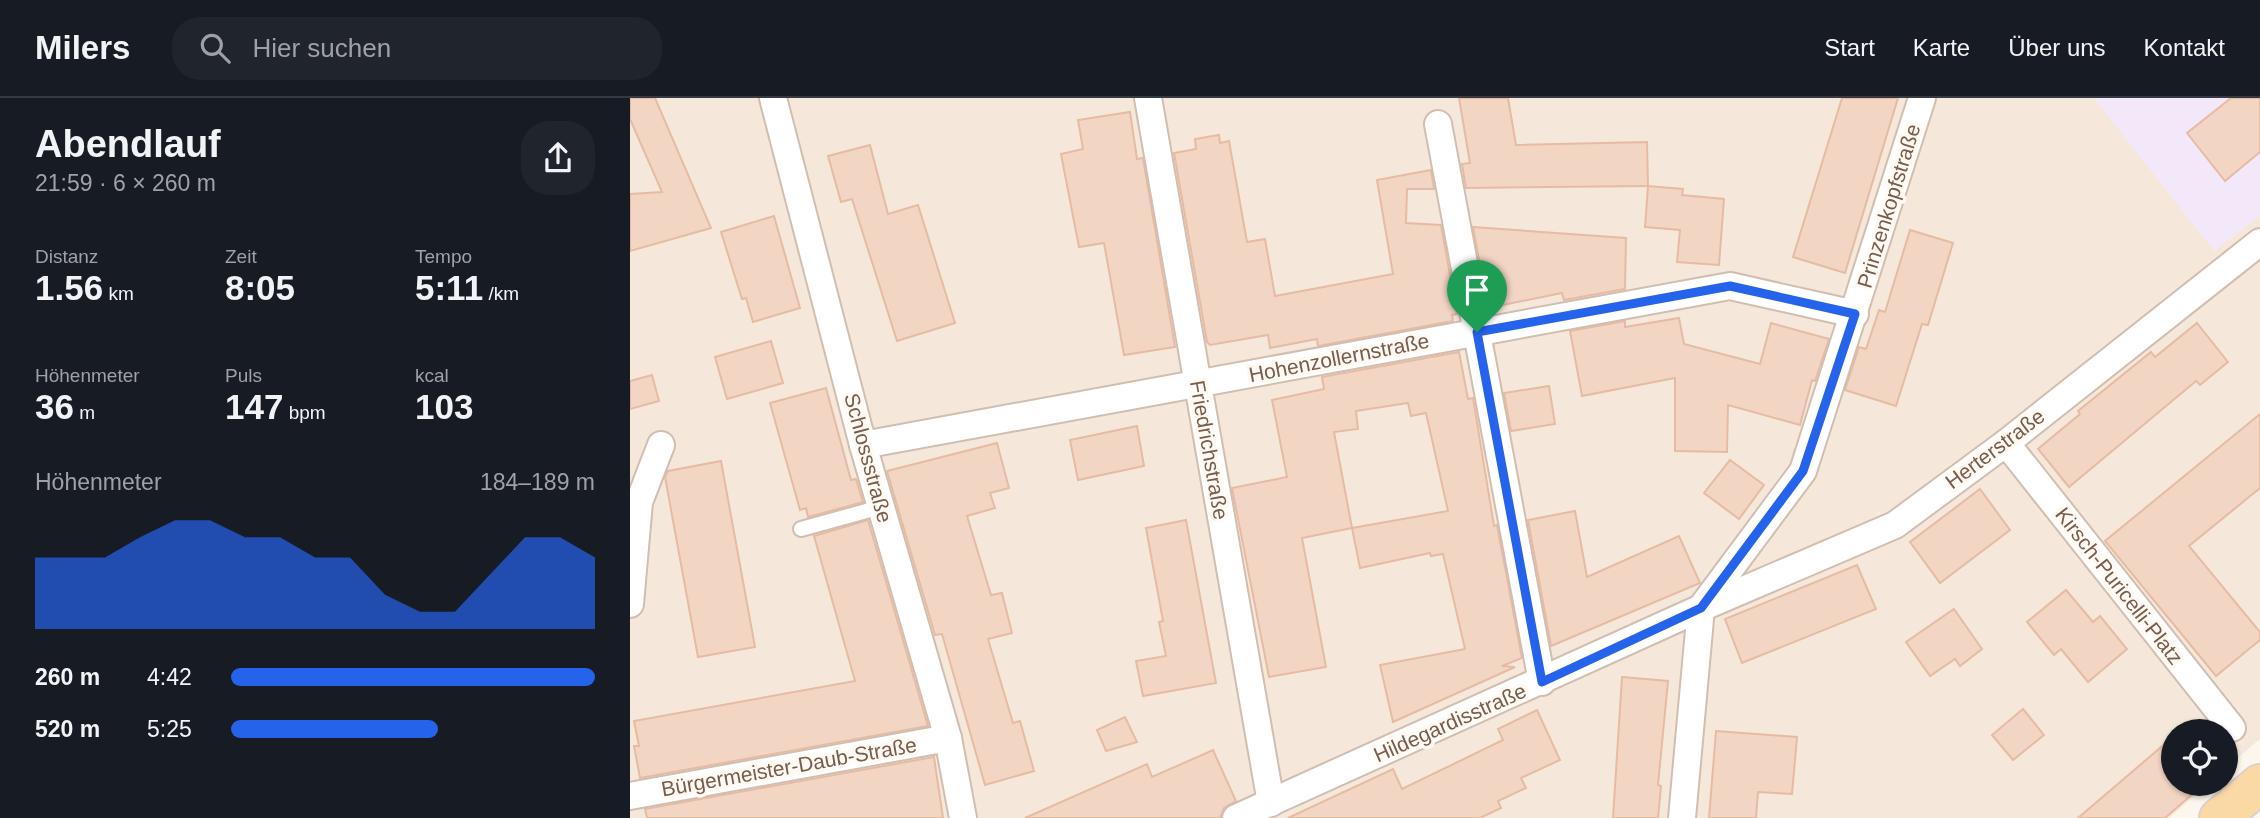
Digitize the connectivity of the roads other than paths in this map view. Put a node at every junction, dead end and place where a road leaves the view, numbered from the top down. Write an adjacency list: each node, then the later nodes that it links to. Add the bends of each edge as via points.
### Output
1 (773, 98): 10 (street, Schlossstraße)
2 (1148, 98): 8 (street, Friedrichstraße)
3 (1922, 98): 6 (street, Prinzenkopfstraße)
4 (1438, 124): 7 (street)
5 (2260, 242): 9 (street, Herterstraße)
6 (1855, 314): 7 (street, Hohenzollernstraße, via 1730,286); 15 (street, Prinzenkopfstraße, via 1803,471)
7 (1477, 332): 8 (street, Hohenzollernstraße); 16 (street)
8 (1197, 384): 10 (street, Hohenzollernstraße); 21 (street, Friedrichstraße)
9 (2006, 443): 15 (street, Herterstraße, via 1895,525); 17 (street, Kirsch-Puricelli-Platz)
10 (863, 445): 12 (street, Schlossstraße)
11 (661, 446): 14 (street, via 639,502)
12 (881, 508): 13 (lane); 18 (street, Schlossstraße)
13 (801, 529)
14 (630, 604)
15 (1701, 608): 16 (street, Hildegardisstraße); 24 (street)
16 (1542, 682): 21 (street, Hildegardisstraße)
17 (2225, 719)
18 (948, 738): 20 (street, Bürgermeister-Daub-Straße); 22 (street, Schlossstraße)
19 (2260, 784): 25 (main road)
20 (630, 796)
21 (1270, 803): 23 (street, Hildegardisstraße)
22 (963, 818)
23 (1236, 818)
24 (1682, 818)
25 (2219, 818)

